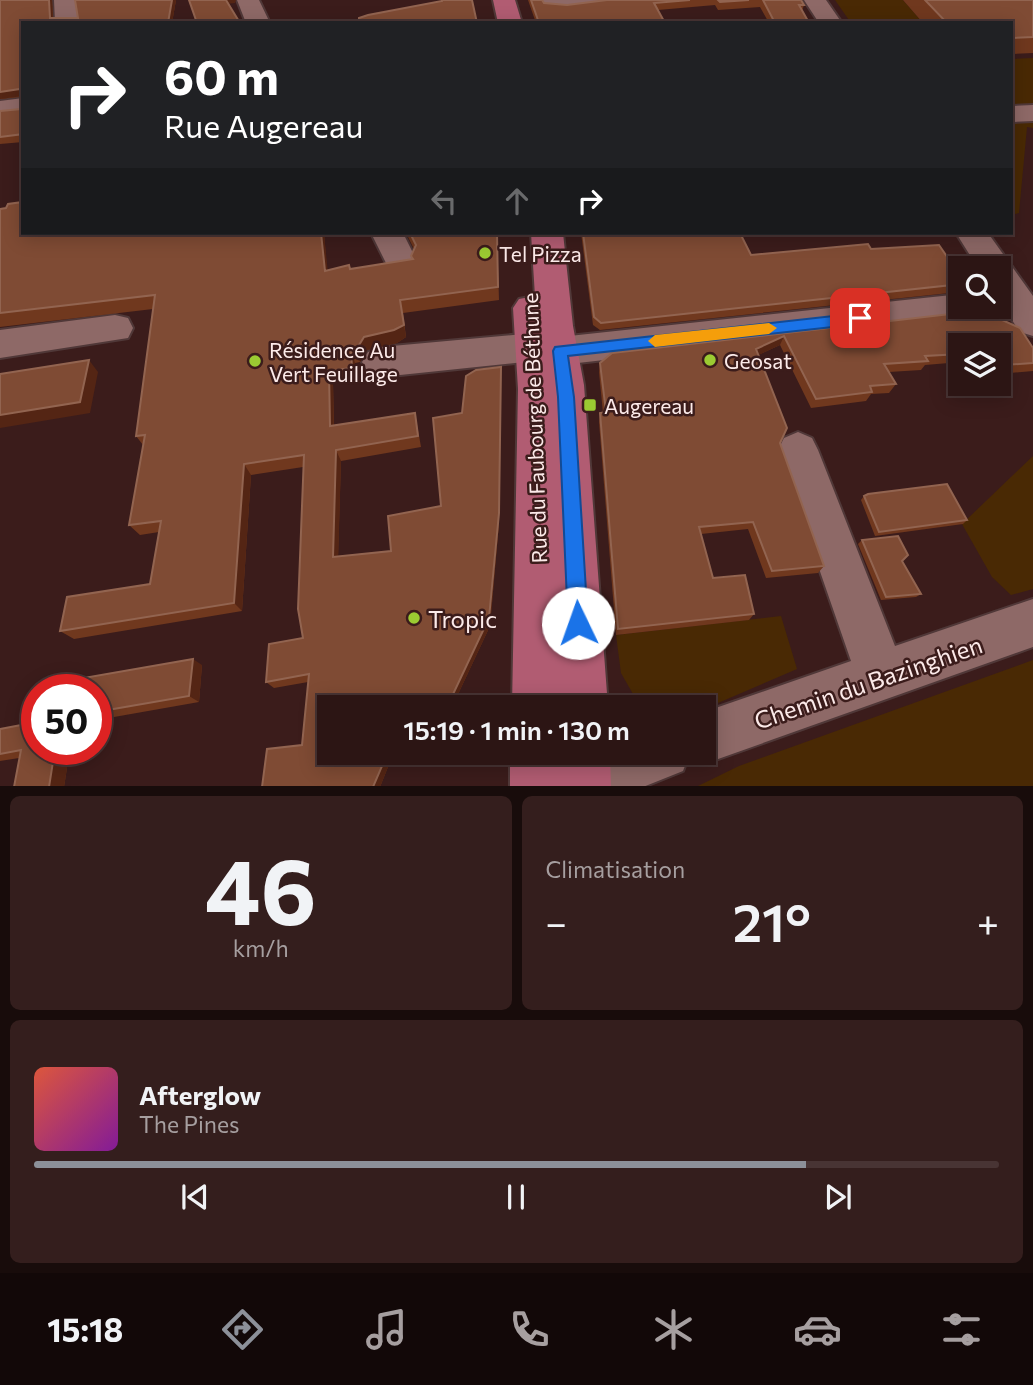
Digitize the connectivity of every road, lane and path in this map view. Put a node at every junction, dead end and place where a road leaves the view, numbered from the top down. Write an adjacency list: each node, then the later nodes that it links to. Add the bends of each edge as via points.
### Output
1 (65, 0): 6 (street)
2 (248, 0): 7 (street)
3 (598, 0): 5 (street)
4 (815, 0): 8 (street)
5 (501, 10)
6 (67, 21)
7 (257, 21)
8 (830, 21)
9 (21, 106): 10 (street)
10 (0, 108)
11 (1033, 113): 12 (street)
12 (1013, 114)
13 (527, 235): 20 (main road, Rue du Faubourg de Béthune)
14 (547, 235): 20 (main road, Rue du Faubourg de Béthune, via 555,326)
15 (973, 235): 16 (street)
16 (987, 256)
17 (948, 308): 20 (street)
18 (115, 328): 19 (street)
19 (0, 344)
20 (547, 349): 21 (street); 25 (main road, Rue du Faubourg de Béthune, via 538,478); 26 (main road, Rue du Faubourg de Béthune, via 566,397)
21 (381, 362)
22 (798, 450): 24 (street)
23 (1033, 624): 24 (street, Chemin du Bazinghien)
24 (882, 677): 27 (street, Chemin du Bazinghien)
25 (538, 695)
26 (581, 695)
27 (716, 734)
28 (553, 765): 30 (main road)
29 (619, 765): 30 (street)
30 (571, 779)

